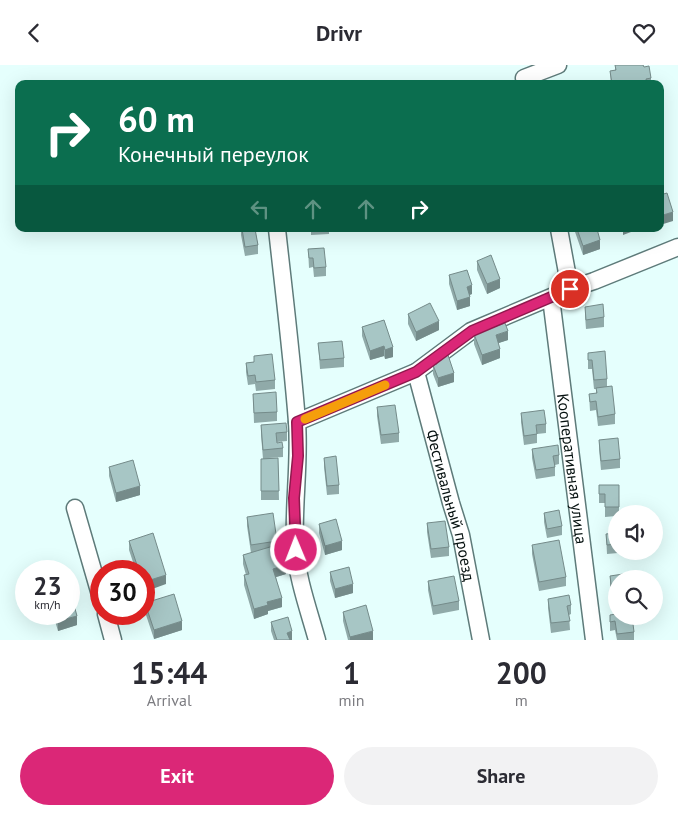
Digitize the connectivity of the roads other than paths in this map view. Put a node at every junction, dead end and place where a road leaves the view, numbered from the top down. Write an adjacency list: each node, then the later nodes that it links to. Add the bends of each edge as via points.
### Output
1 (558, 65): 2 (street)
2 (527, 80)
3 (277, 232): 9 (street)
4 (560, 232): 6 (street)
5 (678, 247): 6 (street)
6 (570, 289): 7 (street)
7 (550, 298): 8 (street, via 472,331); 16 (street, Кооперативная улица)
8 (416, 372): 9 (street); 15 (street, Фестивальный проезд, via 461,535)
9 (297, 422): 14 (street, via 296,550)
10 (75, 508): 11 (street)
11 (90, 560)
12 (109, 625): 13 (street)
13 (113, 640)
14 (317, 640)
15 (481, 640)
16 (594, 640)

